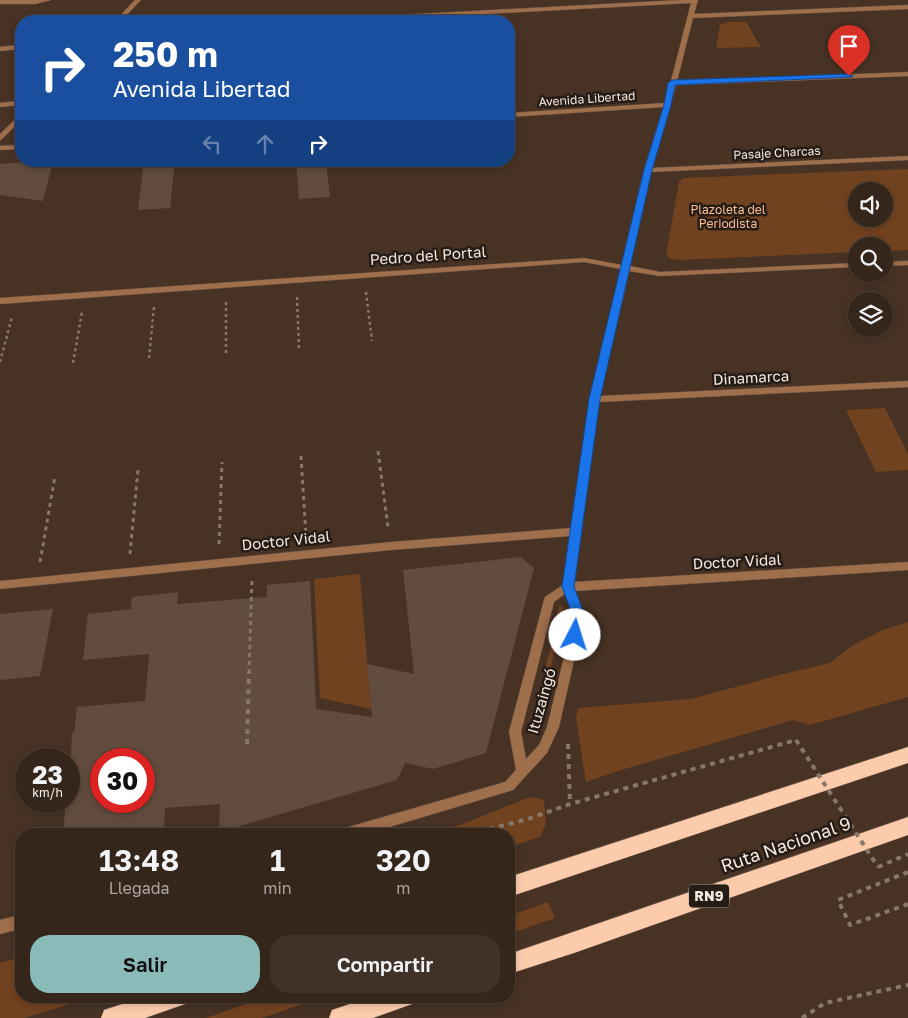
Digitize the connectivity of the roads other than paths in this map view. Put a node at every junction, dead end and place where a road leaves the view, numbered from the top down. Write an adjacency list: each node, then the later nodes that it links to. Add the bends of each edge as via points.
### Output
1 (48, 0): 4 (street)
2 (138, 0): 6 (street)
3 (695, 0): 7 (street); 8 (street, Ituzaingó)
4 (0, 2)
5 (908, 7): 8 (street)
6 (124, 15)
7 (430, 15)
8 (691, 16): 12 (street, Ituzaingó)
9 (15, 47): 10 (street)
10 (0, 48)
11 (908, 74): 12 (street)
12 (672, 83): 15 (street, Ituzaingó)
13 (15, 104): 14 (street)
14 (0, 105)
15 (668, 105): 16 (street, Avenida Libertad); 22 (street, Ituzaingó)
16 (515, 115)
17 (15, 122): 18 (street)
18 (0, 138)
19 (15, 147): 20 (street)
20 (0, 148)
21 (908, 158): 22 (street, Pasaje Charcas)
22 (648, 170): 26 (street, Ituzaingó)
23 (908, 262): 24 (street)
24 (893, 263)
25 (848, 265): 26 (street, Pedro del Portal, via 660,274)
26 (625, 266): 27 (street, Pedro del Portal, via 584,260); 29 (street, Ituzaingó)
27 (0, 301)
28 (908, 384): 29 (street, Dinamarca)
29 (595, 399): 30 (street, Ituzaingó)
30 (575, 532): 32 (street, Doctor Vidal, via 391,546); 33 (street, Ituzaingó)
31 (908, 566): 33 (street, Doctor Vidal)
32 (0, 585)
33 (568, 587): 35 (street, Ituzaingó, via 549,600 515,732); 35 (street, Ituzaingó, via 579,616 558,709 543,749)
34 (908, 755): 38 (highway)
35 (522, 770): 37 (street, via 509,786)
36 (908, 826): 41 (highway, Ruta Nacional 9 / RN9)
37 (366, 828)
38 (515, 885)
39 (15, 923): 40 (street)
40 (0, 927)
41 (515, 962)
42 (159, 1003): 44 (highway)
43 (386, 1003): 45 (highway)
44 (112, 1018)
45 (340, 1018)

